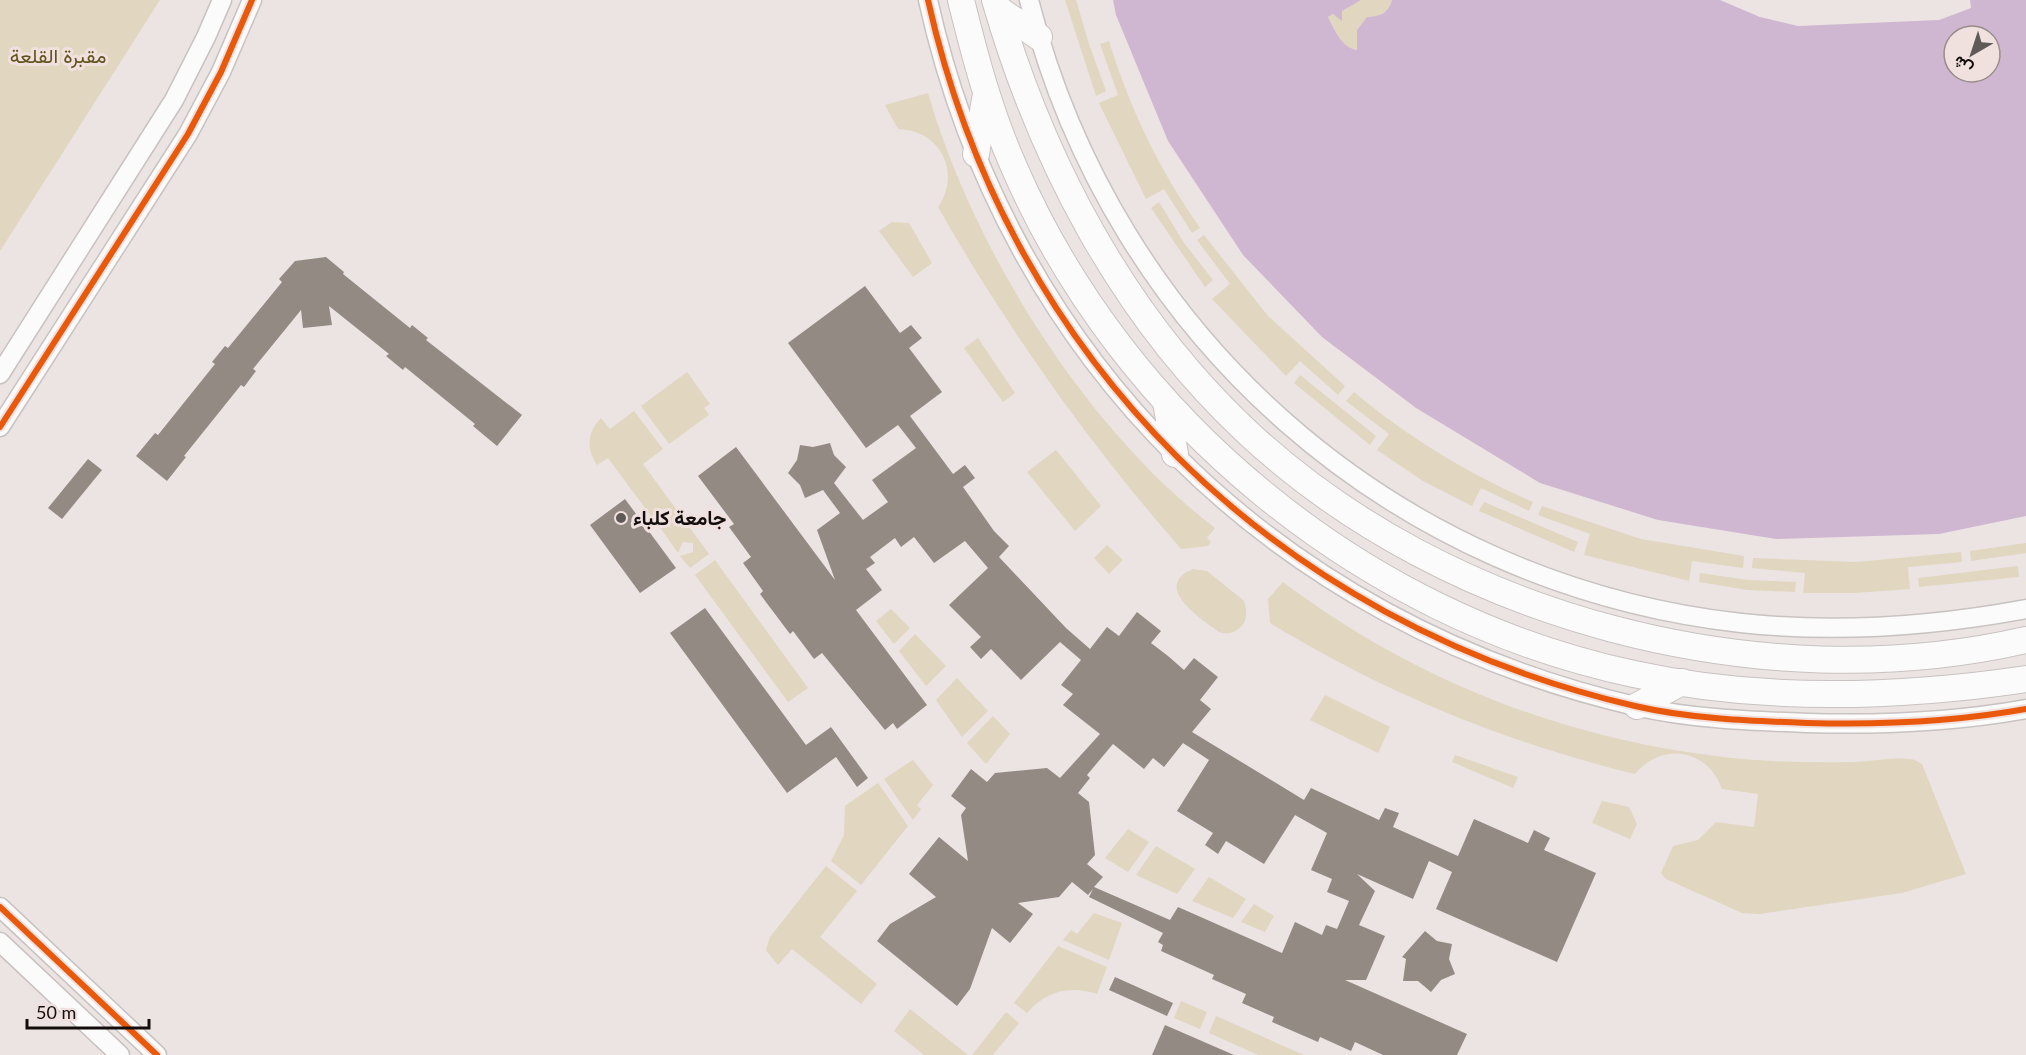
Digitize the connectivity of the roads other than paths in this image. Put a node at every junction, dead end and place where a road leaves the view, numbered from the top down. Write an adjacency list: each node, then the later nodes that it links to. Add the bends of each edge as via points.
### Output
1 (222, 0): 10 (street, via 174,100)
2 (252, 0): 12 (street, via 221,72 188,134)
3 (928, 0): 9 (street, via 946,68)
4 (961, 0): 8 (highway)
5 (1029, 0): 7 (street)
6 (997, 4): 7 (highway); 15 (highway, via 1016,69 1058,170 1100,247 1149,320 1198,381 1247,432 1310,483 1379,529 1452,569 1528,602 1688,646 1771,656 1854,659 1936,654)
7 (1039, 37): 14 (street, via 1061,104 1100,188 1143,262 1191,327 1241,382 1312,446 1434,527 1514,565 1581,589 1732,622 1848,627)
8 (986, 93): 9 (highway); 11 (highway, via 1015,171 1055,249 1102,322)
9 (976, 154): 13 (street, via 1010,231 1052,304 1101,372)
10 (0, 374)
11 (1166, 402): 13 (highway); 17 (highway, via 1224,460 1283,510 1392,582 1470,621 1551,652 1635,675)
12 (0, 427)
13 (1176, 454): 18 (street, via 1241,515 1288,552 1392,617 1515,672)
14 (2026, 609)
15 (2026, 640)
16 (2026, 679): 17 (highway, via 1934,690 1831,694)
17 (1682, 682): 18 (highway)
18 (1637, 706): 19 (street, via 1755,722 1830,724 1913,723)
19 (2026, 709)
20 (0, 907): 23 (street)
21 (0, 942): 22 (street)
22 (120, 1055)
23 (157, 1055)

